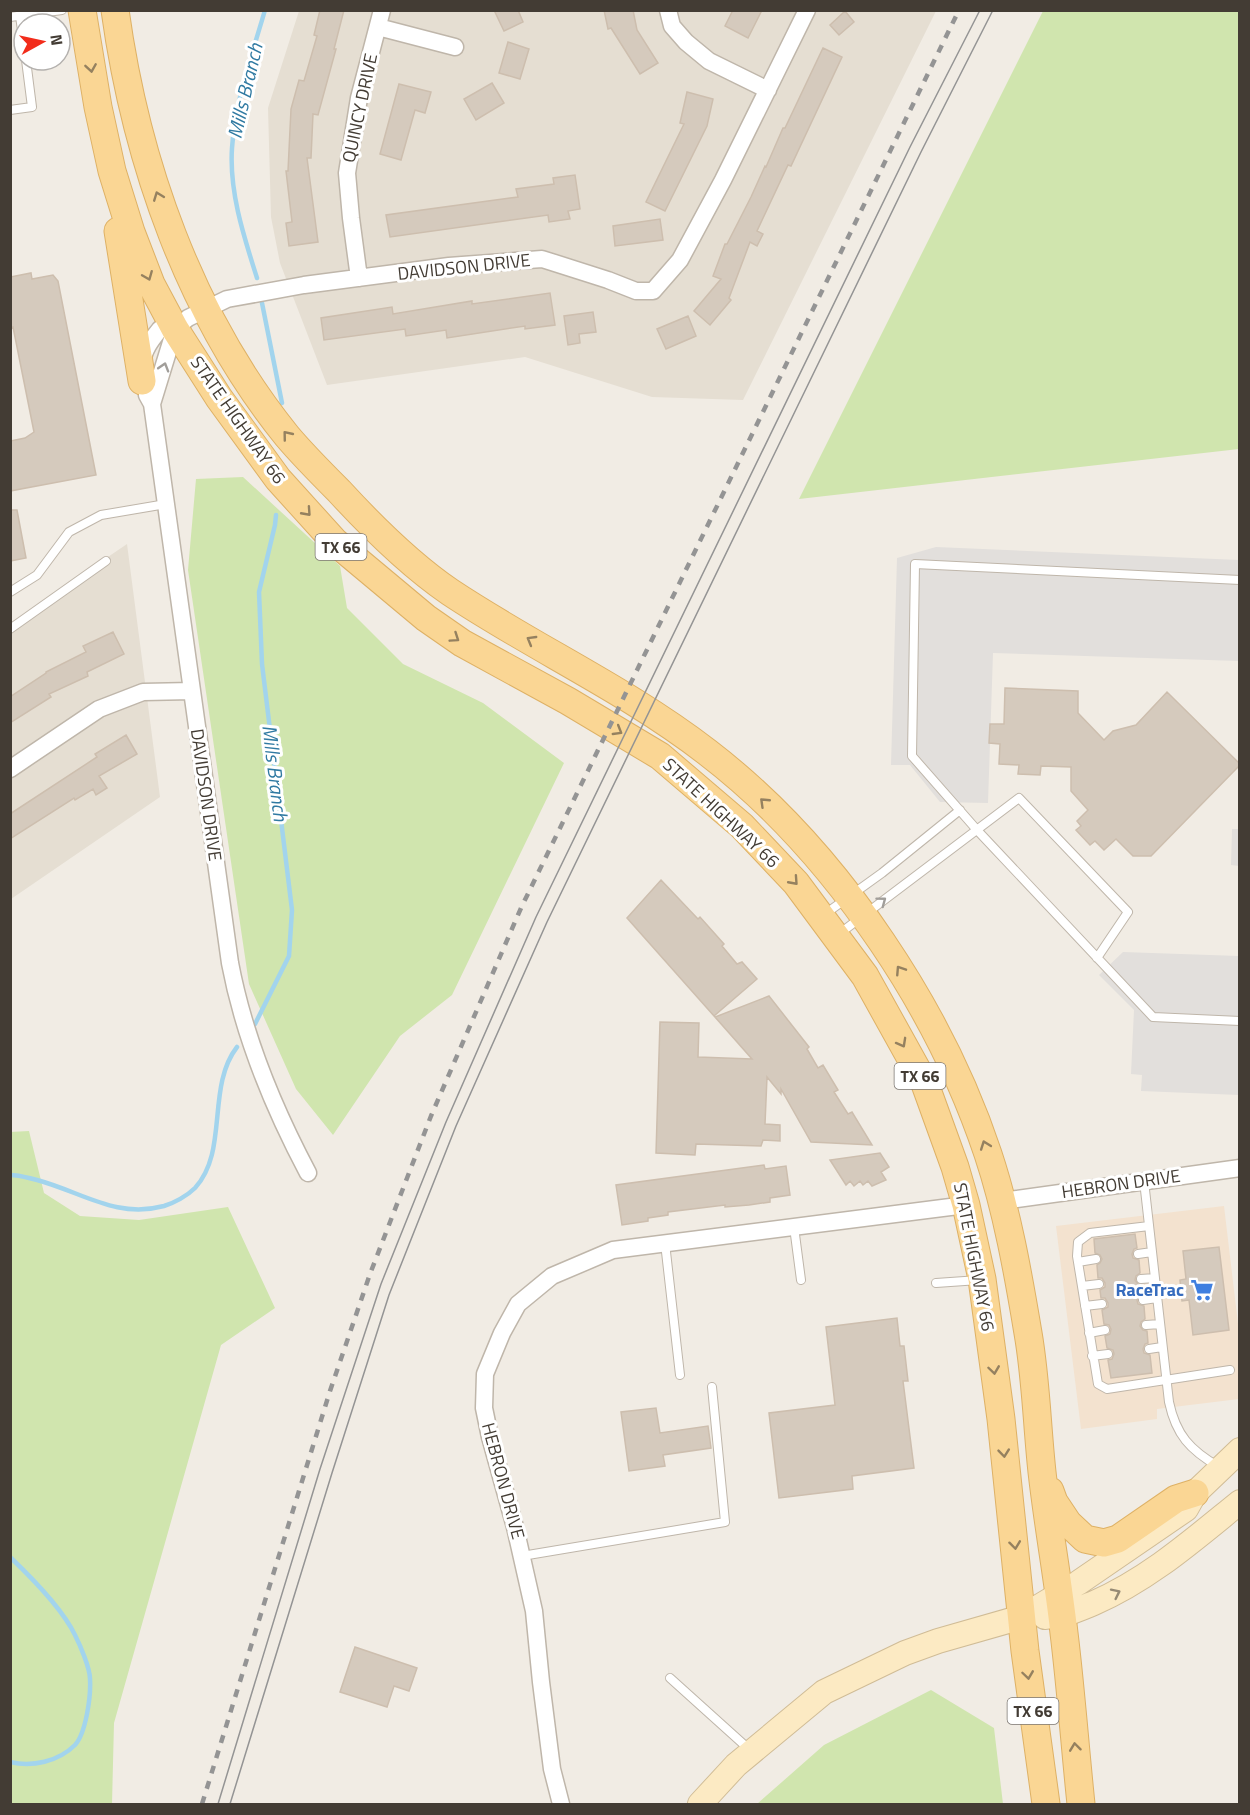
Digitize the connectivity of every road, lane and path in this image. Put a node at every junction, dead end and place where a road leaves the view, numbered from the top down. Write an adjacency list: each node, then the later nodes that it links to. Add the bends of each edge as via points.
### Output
1 (82, 10): 11 (main road, STATE HIGHWAY 66 / TX 66, one-way to 11)
2 (115, 10): 13 (main road, STATE HIGHWAY 66 / TX 66, one-way to 2, via 148,171 130,102)
3 (382, 10): 6 (street, QUINCY DRIVE)
4 (668, 10): 9 (street, via 672,26 709,61)
5 (807, 10): 9 (street, DAVIDSON DRIVE)
6 (378, 27): 7 (street); 12 (street, QUINCY DRIVE, via 359,98 347,173)
7 (455, 47)
8 (28, 72): 10 (lane, via 32,107)
9 (768, 90): 12 (street, DAVIDSON DRIVE, via 680,260 653,291 636,291 542,259)
10 (10, 110)
11 (103, 132): 14 (main road, STATE HIGHWAY 66 / TX 66, one-way to 14, via 130,232); 15 (main road)
12 (359, 278): 13 (street, DAVIDSON DRIVE, via 227,299)
13 (205, 308): 14 (street, DAVIDSON DRIVE); 25 (main road, STATE HIGHWAY 66 / TX 66, one-way to 13, via 821,861 766,803 705,750 581,669 447,590 363,518 287,436 246,378)
14 (175, 329): 15 (street, DAVIDSON DRIVE, one-way to 14); 15 (street, DAVIDSON DRIVE, via 160,329 143,356); 26 (main road, STATE HIGHWAY 66 / TX 66, one-way to 26, via 248,440 335,542 462,643 660,756 742,826 796,883)
15 (147, 393): 16 (street, DAVIDSON DRIVE)
16 (166, 504): 19 (lane, via 101,515 69,532 37,575); 21 (street, DAVIDSON DRIVE)
17 (106, 561): 20 (lane)
18 (1239, 580): 23 (lane, via 915,564 912,756)
19 (10, 592)
20 (10, 629)
21 (192, 691): 22 (street, via 143,692 99,709); 31 (street, DAVIDSON DRIVE, via 235,993 265,1081)
22 (10, 769)
23 (960, 810): 24 (lane); 25 (lane, via 882,873)
24 (977, 830): 25 (lane, one-way to 24); 27 (lane); 27 (lane, via 1019,798 1128,912)
25 (856, 906): 26 (lane); 26 (lane); 33 (main road, STATE HIGHWAY 66 / TX 66, one-way to 25, via 986,1147 951,1062 905,978)
26 (829, 926): 29 (main road, STATE HIGHWAY 66 / TX 66, one-way to 29, via 865,976)
27 (1097, 958): 28 (lane, via 1153,1017)
28 (1239, 1021)
29 (927, 1089): 33 (main road, via 952,1122 984,1187); 34 (main road, STATE HIGHWAY 66 / TX 66)
30 (1239, 1168): 32 (street, HEBRON DRIVE)
31 (308, 1173)
32 (1144, 1181): 33 (street, HEBRON DRIVE); 35 (lane)
33 (1002, 1201): 57 (main road, STATE HIGHWAY 66 / TX 66)
34 (966, 1205): 36 (street, HEBRON DRIVE); 43 (main road, STATE HIGHWAY 66 / TX 66); 57 (main road, via 980,1207 989,1221 1008,1300)
35 (1149, 1226): 38 (lane); 41 (lane, via 1090,1233 1078,1242)
36 (794, 1227): 37 (street, HEBRON DRIVE); 45 (lane)
37 (665, 1243): 63 (lane); 71 (street, HEBRON DRIVE, via 613,1250 552,1276 518,1304 502,1333 485,1374 484,1408)
38 (1152, 1252): 39 (lane); 42 (lane)
39 (1138, 1254)
40 (1096, 1260): 41 (lane)
41 (1078, 1262): 48 (lane)
42 (1155, 1278): 44 (lane); 49 (lane)
43 (982, 1279): 46 (lane); 73 (main road, STATE HIGHWAY 66 / TX 66, one-way to 73)
44 (1141, 1279)
45 (801, 1280)
46 (936, 1283)
47 (1099, 1284): 48 (lane)
48 (1082, 1286): 52 (lane)
49 (1157, 1298): 50 (lane); 53 (lane)
50 (1143, 1300)
51 (1102, 1304): 52 (lane)
52 (1085, 1306): 56 (lane)
53 (1160, 1324): 54 (lane); 58 (lane)
54 (1146, 1325)
55 (1105, 1330): 56 (lane)
56 (1089, 1333): 61 (lane)
57 (1029, 1337): 68 (main road, STATE HIGHWAY 66 / TX 66)
58 (1162, 1347): 59 (lane); 64 (lane)
59 (1149, 1349)
60 (1108, 1354): 61 (lane)
61 (1092, 1356): 64 (lane, via 1095,1379 1103,1388)
62 (1230, 1370): 64 (lane)
63 (680, 1375)
64 (1166, 1381): 67 (lane, via 1173,1422 1180,1434 1200,1455)
65 (712, 1387): 71 (lane, via 725,1522)
66 (1239, 1450): 67 (main road)
67 (1222, 1468): 69 (main road)
68 (1042, 1473): 69 (main road, via 1068,1523 1085,1539 1104,1543 1118,1539 1176,1499); 72 (main road, STATE HIGHWAY 66 / TX 66)
69 (1195, 1493): 72 (main road, via 1186,1509)
70 (1239, 1502): 72 (main road, one-way to 70, via 1131,1585)
71 (522, 1556): 76 (street, HEBRON DRIVE, via 534,1611 552,1769)
72 (1060, 1605): 73 (main road); 79 (main road, STATE HIGHWAY 66 / TX 66, one-way to 72)
73 (1022, 1617): 75 (main road, via 905,1653 824,1692); 78 (main road, STATE HIGHWAY 66 / TX 66, one-way to 78)
74 (670, 1678): 75 (lane)
75 (752, 1752): 77 (main road)
76 (561, 1804)
77 (700, 1804)
78 (1046, 1804)
79 (1082, 1804)

